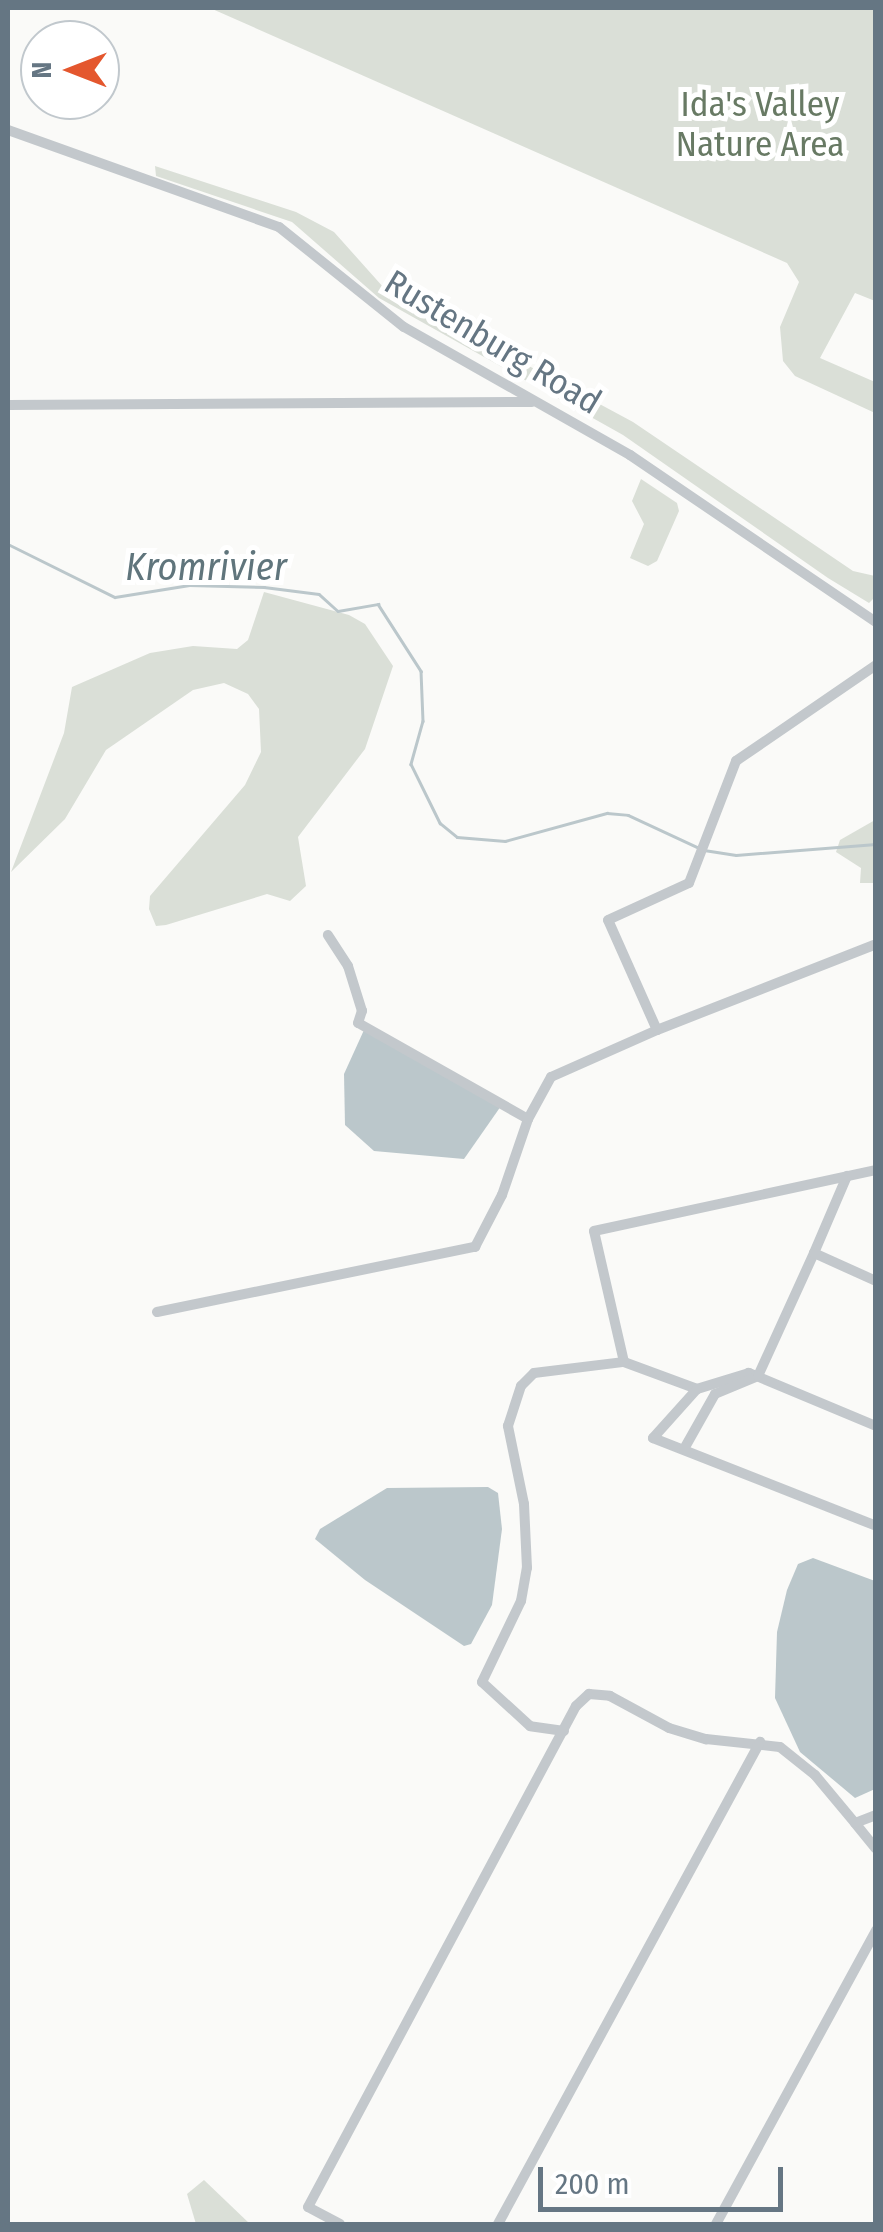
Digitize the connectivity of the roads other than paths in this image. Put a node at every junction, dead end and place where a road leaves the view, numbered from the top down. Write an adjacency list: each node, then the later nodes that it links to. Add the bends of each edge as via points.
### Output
1 (8, 130): 2 (street, Rustenburg Road, via 279,228 404,327)
2 (532, 402): 3 (street); 4 (street, Rustenburg Road, via 630,455)
3 (8, 405)
4 (876, 622)
5 (876, 665): 8 (street, via 736,760 689,884 608,920)
6 (328, 935): 9 (street, via 348,966 362,1011 358,1023)
7 (876, 944): 8 (street)
8 (657, 1030): 9 (street, via 551,1077)
9 (528, 1119): 14 (street, via 502,1195 475,1247)
10 (876, 1170): 11 (street)
11 (847, 1176): 12 (street); 15 (street, via 594,1231)
12 (814, 1253): 13 (street); 16 (street)
13 (876, 1281)
14 (157, 1312)
15 (624, 1362): 17 (street); 21 (street, via 534,1374 521,1386 508,1426 524,1504 526,1568 516,1613 482,1682 530,1726)
16 (758, 1376): 17 (street, via 737,1374); 18 (street); 19 (street, via 715,1394)
17 (697, 1389): 19 (street, via 654,1432 654,1438)
18 (876, 1426)
19 (684, 1449): 20 (street)
20 (876, 1526)
21 (564, 1731): 22 (street, via 589,1694 610,1696 669,1728 706,1739); 27 (street, via 308,2207)
22 (760, 1742): 24 (street, via 789,1752); 28 (street)
23 (876, 1815): 24 (street)
24 (856, 1823): 25 (street)
25 (876, 1849)
26 (876, 1930): 29 (street)
27 (340, 2224)
28 (498, 2224)
29 (716, 2224)

